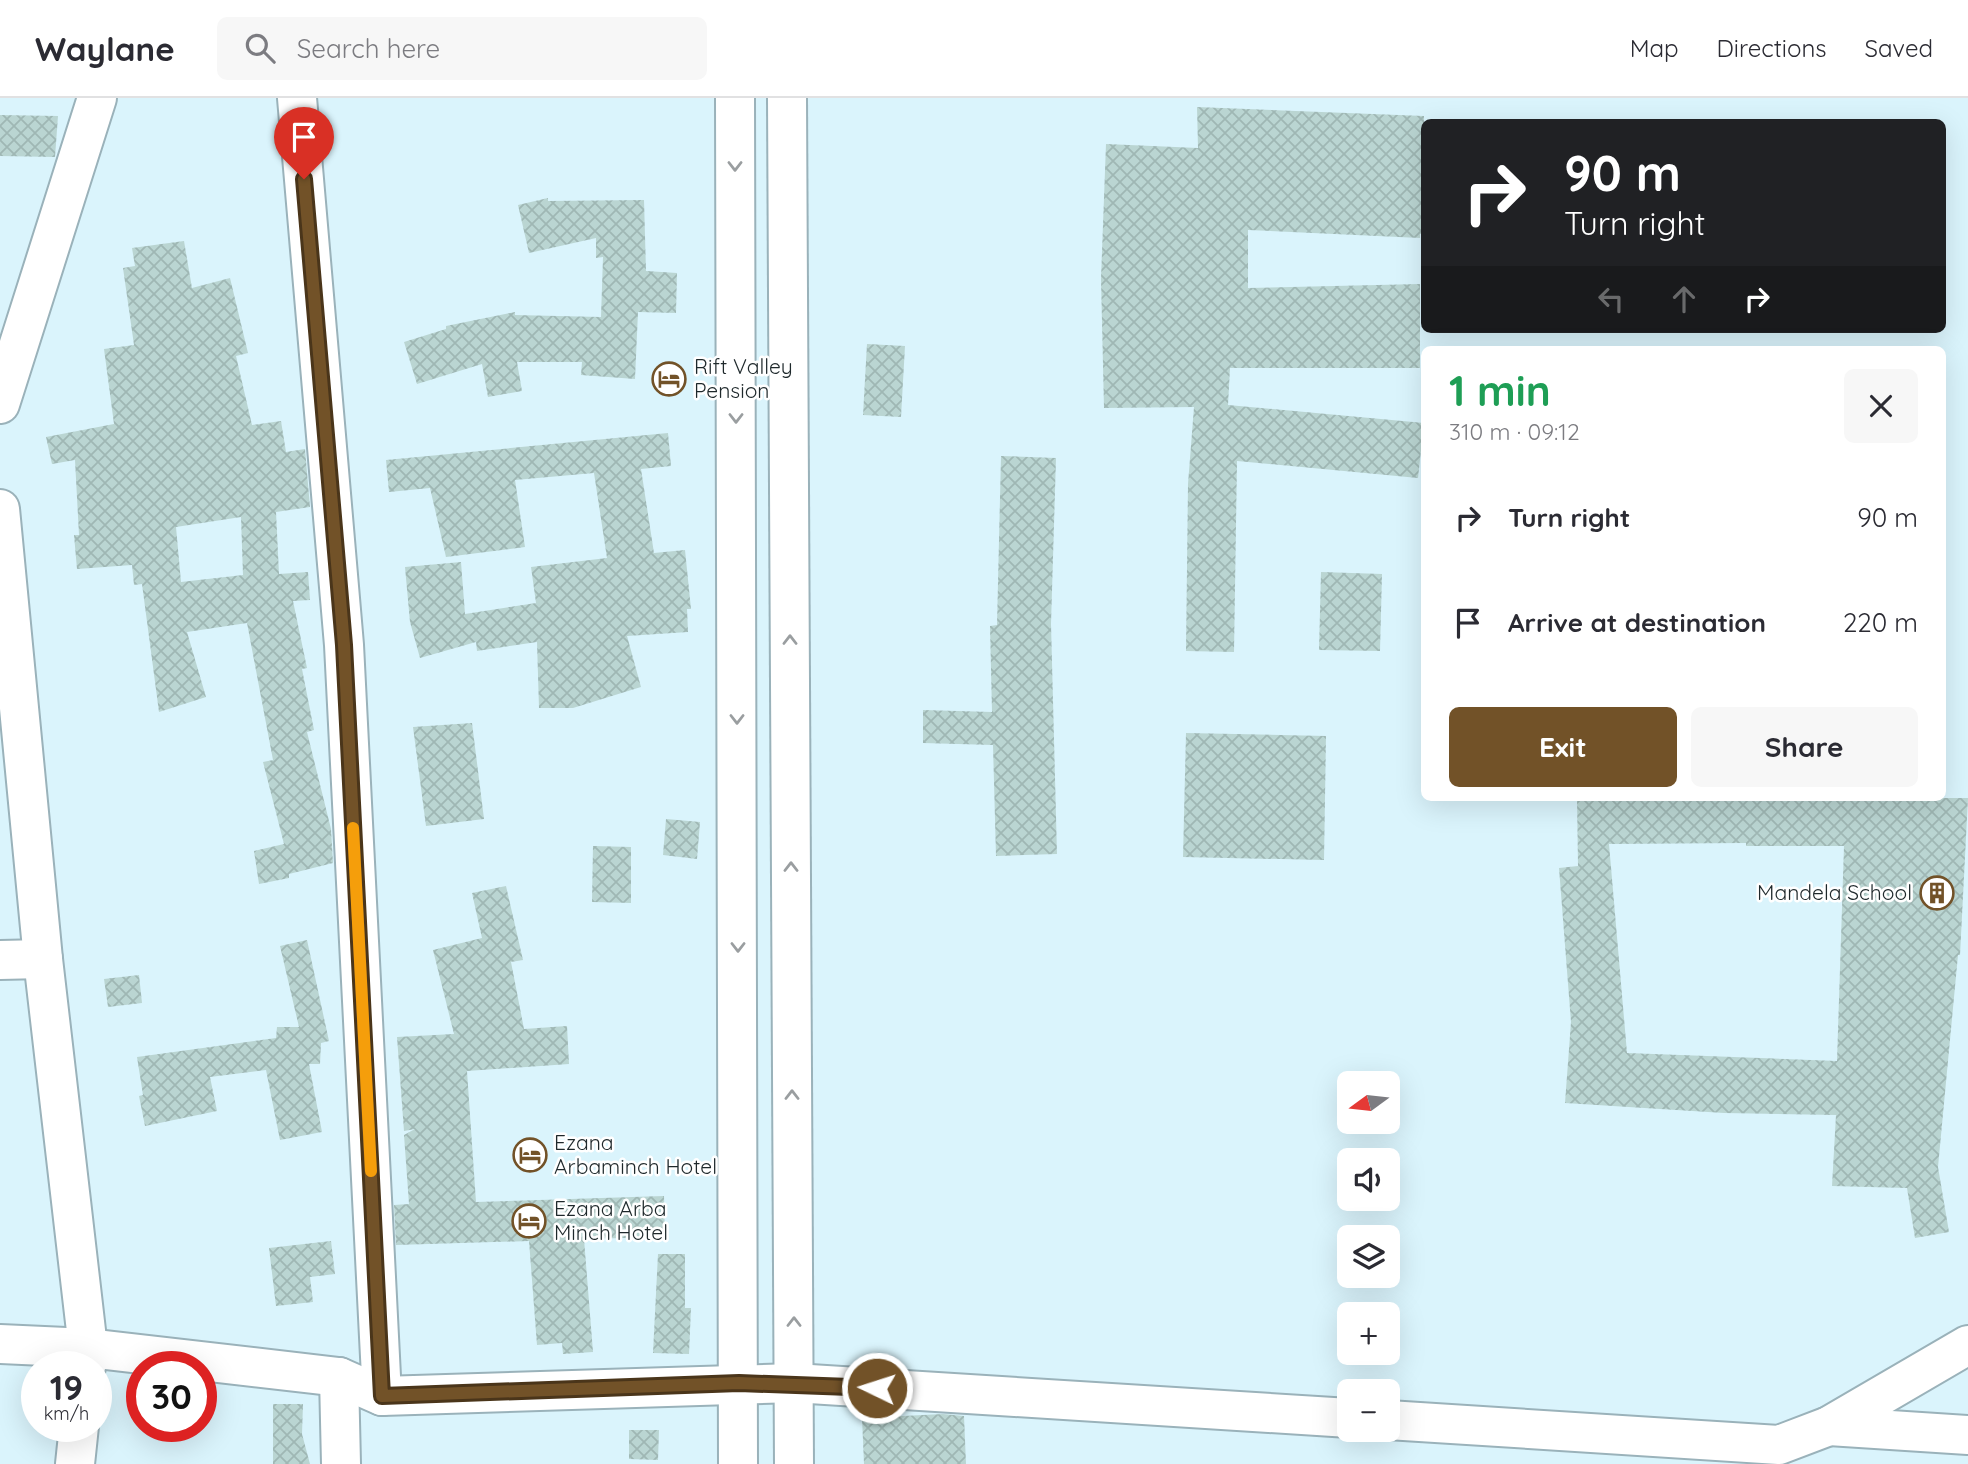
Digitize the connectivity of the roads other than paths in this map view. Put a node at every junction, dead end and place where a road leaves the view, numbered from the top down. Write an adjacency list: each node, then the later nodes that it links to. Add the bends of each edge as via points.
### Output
1 (97, 98): 5 (street)
2 (297, 98): 17 (street, via 344,645)
3 (735, 98): 15 (street, one-way to 15)
4 (787, 98): 16 (street, one-way to 4)
5 (0, 404)
6 (0, 509): 7 (street)
7 (43, 959): 8 (street); 12 (street)
8 (0, 960)
9 (0, 1344): 11 (street)
10 (1968, 1345): 20 (street)
11 (47, 1351)
12 (86, 1351)
13 (112, 1359): 14 (street)
14 (339, 1377): 17 (street); 24 (street)
15 (739, 1383): 16 (street); 17 (street); 25 (street)
16 (794, 1383): 18 (street); 26 (street)
17 (382, 1396)
18 (1337, 1417)
19 (1400, 1421): 20 (street, via 1779,1445)
20 (1829, 1426): 21 (street)
21 (1968, 1435)
22 (77, 1442): 23 (street)
23 (75, 1464)
24 (341, 1464)
25 (738, 1464)
26 (794, 1464)

